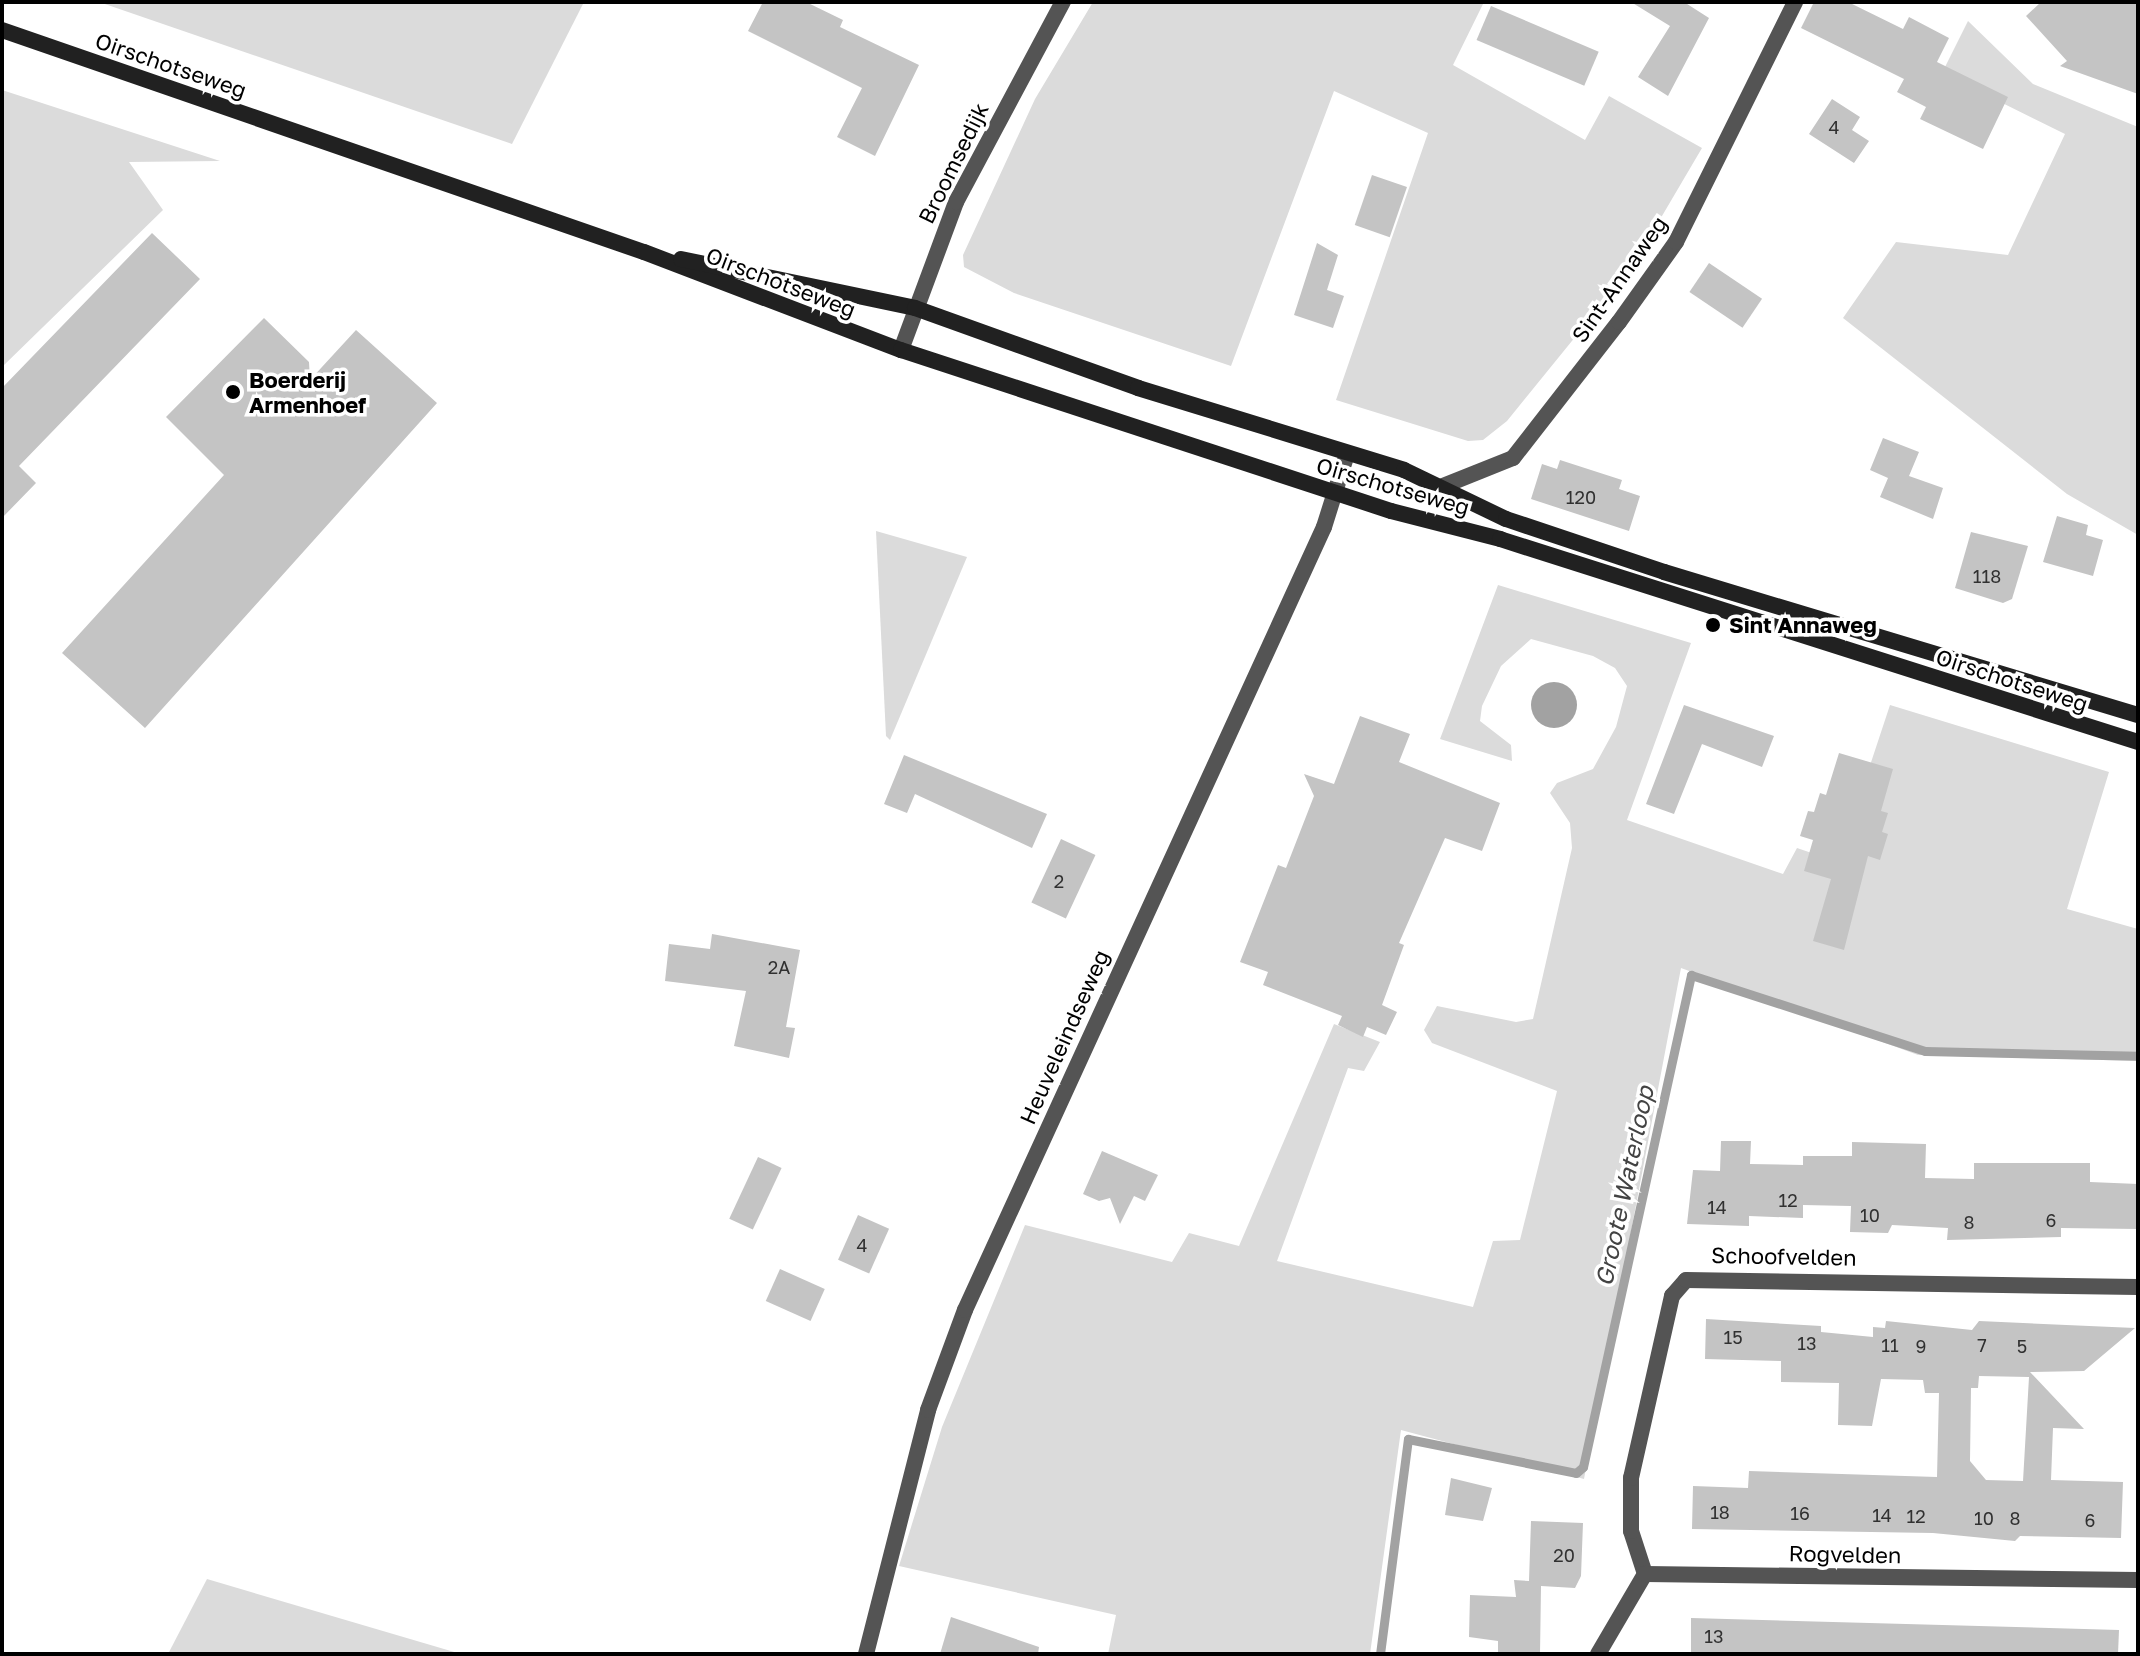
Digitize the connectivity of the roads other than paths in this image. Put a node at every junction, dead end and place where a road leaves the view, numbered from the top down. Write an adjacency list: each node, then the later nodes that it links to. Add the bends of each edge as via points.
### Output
1 (1063, 2): 5 (street, Broomsedijk, via 956,202)
2 (1795, 2): 8 (street, Sint-Annaweg, via 1676,242 1619,322 1513,458)
3 (2, 30): 4 (main road, Oirschotseweg)
4 (644, 252): 5 (main road, Oirschotseweg); 6 (main road, Oirschotseweg)
5 (915, 308): 6 (street, Broomsedijk); 7 (main road, Oirschotseweg)
6 (901, 350): 9 (main road, Oirschotseweg)
7 (1347, 454): 8 (main road, Oirschotseweg); 9 (street, Heuveleindseweg)
8 (1443, 486): 10 (main road, Oirschotseweg, via 1506,519 1664,572)
9 (1335, 493): 11 (main road, Oirschotseweg); 15 (street, Heuveleindseweg, via 965,1310 928,1410)
10 (2138, 715)
11 (2138, 742)
12 (2138, 1287): 13 (street, Schoofvelden, via 1686,1280 1672,1296 1631,1478 1631,1531)
13 (1645, 1574): 14 (street, Rogvelden); 16 (street)
14 (2138, 1580)
15 (866, 1654)
16 (1598, 1654)

